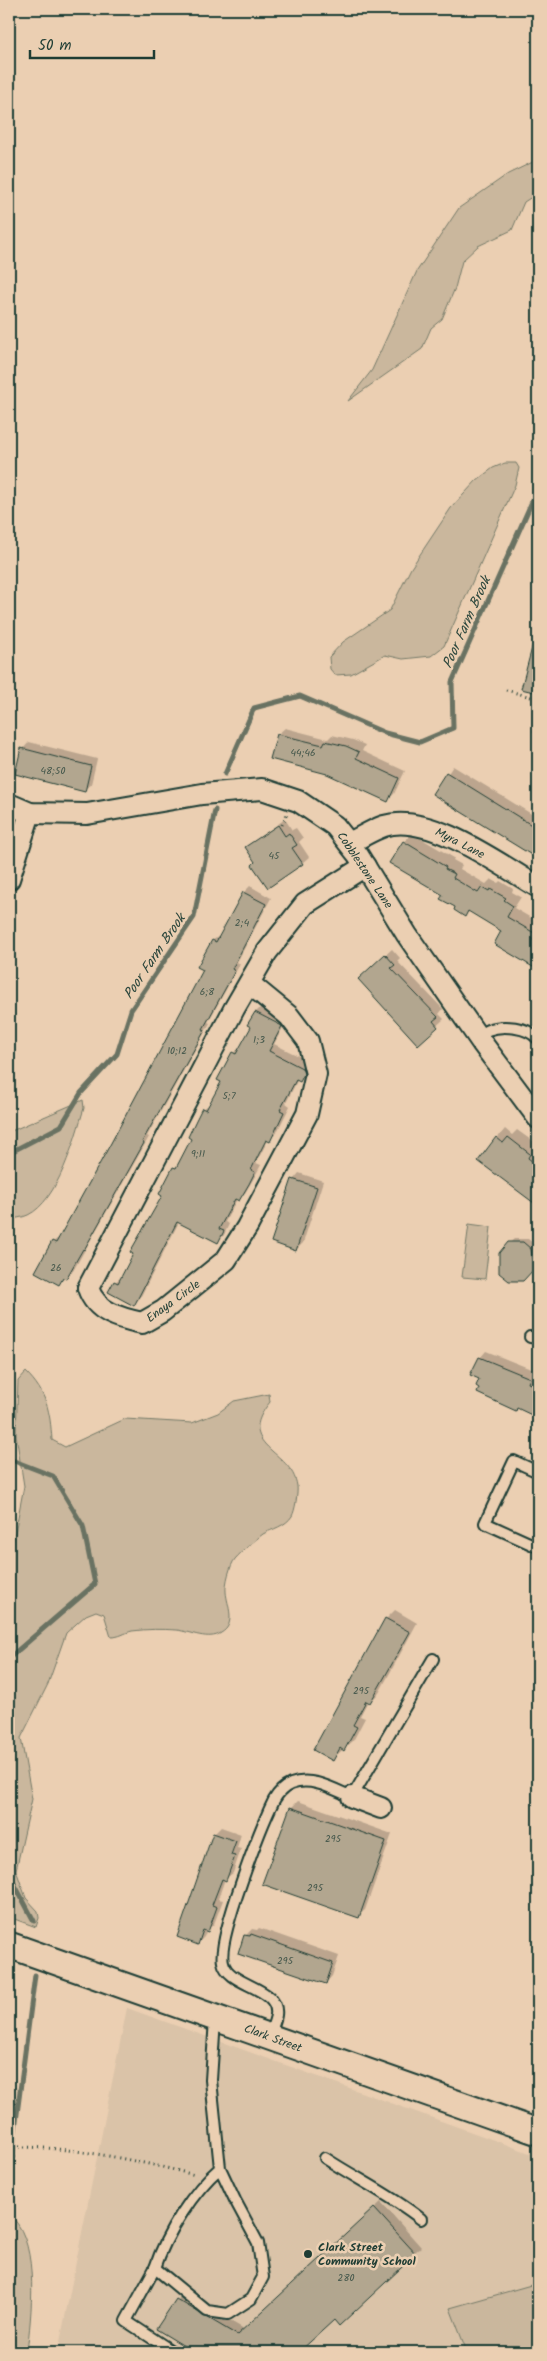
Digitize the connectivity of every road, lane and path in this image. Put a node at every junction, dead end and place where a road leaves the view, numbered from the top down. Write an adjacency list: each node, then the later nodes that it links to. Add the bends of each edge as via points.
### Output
1 (506, 690): 2 (path)
2 (538, 699)
3 (9, 804): 4 (street, Cobblestone Lane)
4 (30, 813): 5 (street, Cobblestone Lane, via 87,814 202,794 262,789 298,801 335,826); 7 (street)
5 (349, 843): 6 (street, Cobblestone Lane); 8 (street, Myra Lane, via 384,826 416,824 447,834)
6 (365, 866): 9 (street, Enaya Circle, via 305,904 267,952); 10 (street, Cobblestone Lane, via 407,935)
7 (9, 880)
8 (538, 887)
9 (250, 984): 9 (street, Enaya Circle, via 230,1016 88,1288 92,1300 117,1318 142,1322 163,1311 226,1260 307,1114 316,1074 308,1041 289,1016)
10 (478, 1038): 11 (lane, via 488,1030 517,1028 532,1031); 12 (street, Cobblestone Lane)
11 (538, 1039)
12 (537, 1114)
13 (538, 1268): 14 (path, via 533,1284)
14 (538, 1285)
15 (538, 1472): 16 (lane, via 514,1462 485,1523)
16 (538, 1547)
17 (433, 1659): 18 (lane)
18 (352, 1797): 19 (street); 22 (lane, via 315,1782 302,1781 284,1788 274,1800 241,1883 224,1938 222,1960 228,1973 257,1987 273,2004 276,2016)
19 (380, 1808)
20 (9, 1945): 21 (street, Clark Street)
21 (215, 2018): 22 (street, Clark Street); 26 (lane, via 211,2080)
22 (269, 2037): 23 (street, Clark Street)
23 (538, 2132)
24 (9, 2147): 27 (path, via 31,2146 136,2160)
25 (325, 2158): 28 (lane, via 398,2201)
26 (220, 2168): 27 (lane); 29 (lane, via 258,2243 263,2278 251,2299 228,2314 207,2311)
27 (208, 2178): 29 (lane, via 164,2245)
28 (421, 2219)
29 (156, 2268): 30 (lane, via 126,2321)
30 (173, 2352)

